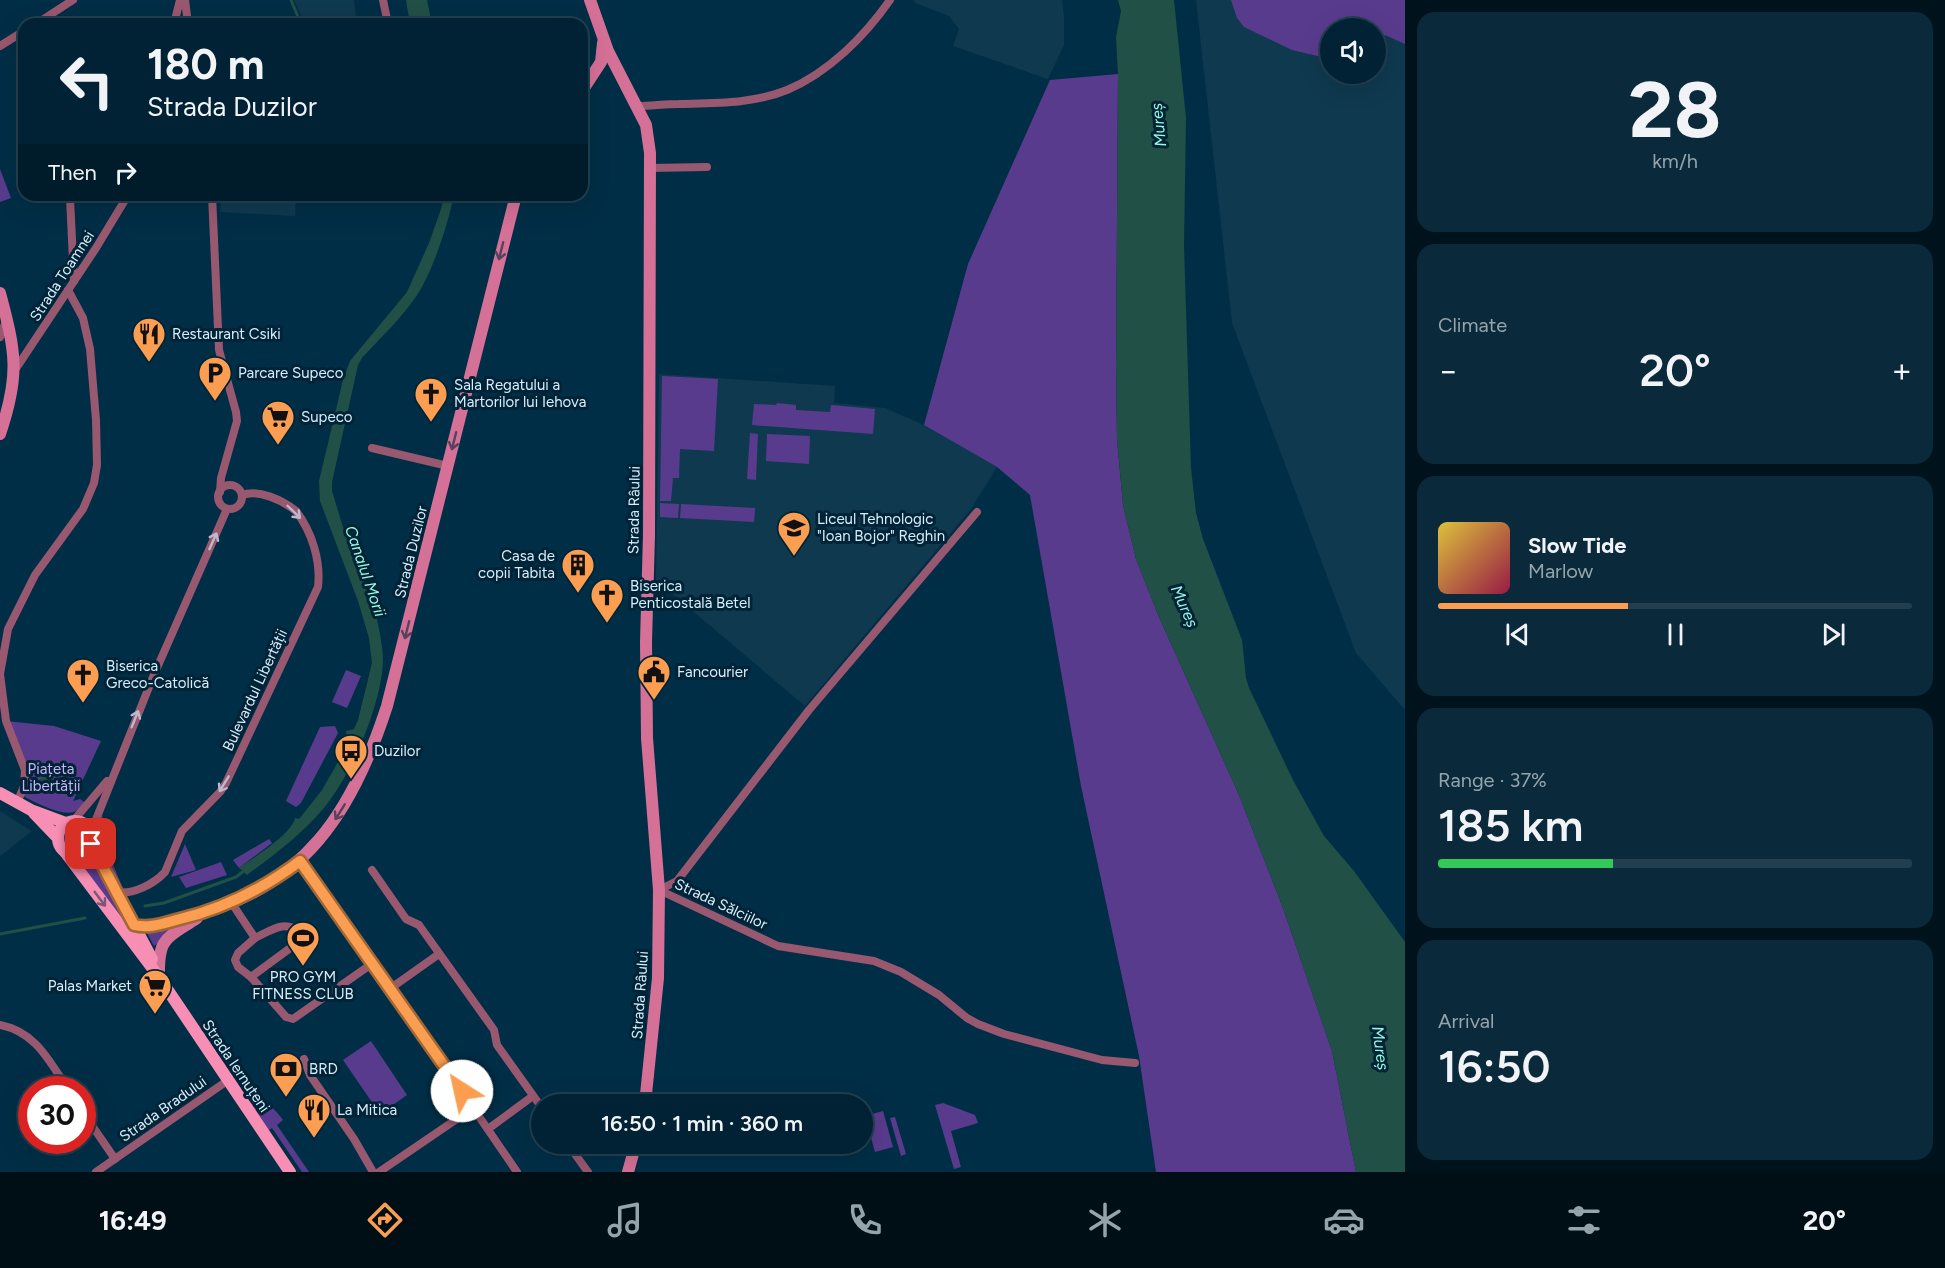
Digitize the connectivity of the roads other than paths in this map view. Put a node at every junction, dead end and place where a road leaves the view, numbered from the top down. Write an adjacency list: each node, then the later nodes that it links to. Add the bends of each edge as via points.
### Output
1 (73, 0): 7 (street)
2 (183, 0): 8 (street); 9 (street)
3 (383, 0): 10 (street)
4 (582, 0): 5 (main road)
5 (590, 0): 12 (main road, Strada Râului)
6 (890, 0): 15 (street, via 846,50 815,75 787,90 729,103)
7 (45, 18)
8 (176, 18)
9 (187, 18)
10 (387, 18)
11 (18, 35): 13 (street)
12 (603, 39): 14 (main road, via 601,62); 15 (main road, Strada Râului)
13 (0, 46)
14 (588, 82)
15 (638, 105): 17 (main road, Strada Râului, via 650,140)
16 (706, 166): 17 (street)
17 (650, 168): 47 (main road, Strada Râului, via 650,535 645,642 647,738)
18 (70, 201): 22 (street)
19 (124, 201): 22 (street, Strada Toamnei)
20 (212, 201): 31 (street, via 219,350 237,421)
21 (514, 201): 30 (main road, Strada Duzilor, one-way to 30)
22 (74, 282): 23 (street, Strada Toamnei)
23 (68, 290): 27 (street, Strada Toamnei); 39 (street, via 83,318 90,350 97,465 83,509 35,575 8,629 0,674 6,721 25,770)
24 (0, 293): 25 (main road)
25 (7, 319): 26 (street); 27 (main road)
26 (0, 338)
27 (15, 370): 28 (main road)
28 (0, 434)
29 (372, 448): 30 (street)
30 (448, 466): 45 (main road, Strada Duzilor, one-way to 45, via 400,659 372,751 338,816)
31 (224, 468): 32 (street); 33 (street)
32 (231, 486): 33 (street); 34 (street)
33 (220, 492): 35 (street, via 219,500)
34 (242, 495): 35 (street, via 238,506); 48 (street, Bulevardul Libertății, one-way to 48, via 257,492 296,511 316,552 318,586 220,792 182,831 160,877 131,891)
35 (227, 509): 37 (street, one-way to 35)
36 (977, 512): 47 (street, Strada Sălciilor, via 809,710 677,881)
37 (113, 774): 41 (street); 43 (street)
38 (0, 793): 39 (main road)
39 (17, 802): 40 (main road)
40 (31, 810): 41 (main road); 42 (main road)
41 (70, 821): 42 (main road, via 58,831); 43 (main road, via 84,823)
42 (57, 837): 44 (main road)
43 (91, 838): 44 (main road, via 85,852); 48 (main road, Strada Iernuțeni)
44 (65, 852): 55 (main road, Strada Iernuțeni, one-way to 55)
45 (300, 861): 49 (main road, Strada Duzilor); 54 (street)
46 (372, 870): 53 (street, via 406,919 419,925)
47 (659, 890): 60 (street, Strada Sălciilor, via 778,946 874,961 901,972 967,1018 1004,1034 1102,1060); 64 (main road, Strada Râului, via 658,978)
48 (116, 892): 51 (main road, Strada Iernuțeni)
49 (231, 902): 50 (main road, Strada Duzilor); 52 (street)
50 (206, 913): 51 (main road, Strada Duzilor, via 151,927); 55 (main road, Strada Duzilor, via 164,942 158,956)
51 (134, 925): 55 (main road, Strada Iernuțeni)
52 (255, 938): 56 (street, via 235,960); 56 (street, via 282,926 294,927 301,933 301,938)
53 (439, 954): 57 (street); 63 (street, via 494,1030 497,1045)
54 (373, 963): 56 (street, via 293,1019 286,1017); 57 (street)
55 (159, 977): 62 (main road, Strada Iernuțeni)
56 (251, 977)
57 (391, 988): 66 (street)
58 (0, 1025): 61 (street, via 16,1029 34,1041)
59 (304, 1059): 75 (street, via 310,1075)
60 (1135, 1063)
61 (59, 1076)
62 (227, 1081): 71 (street, Strada Bradului); 74 (main road, Strada Iernuțeni)
63 (532, 1094)
64 (646, 1094)
65 (531, 1097): 67 (street)
66 (473, 1108): 67 (street); 76 (street)
67 (488, 1129): 77 (street)
68 (96, 1135): 71 (street, Strada Bradului)
69 (575, 1154): 78 (street)
70 (633, 1154): 79 (main road)
71 (111, 1161): 72 (street, Strada Bradului); 73 (street)
72 (96, 1172)
73 (113, 1172)
74 (290, 1172)
75 (373, 1172)
76 (379, 1172)
77 (517, 1172)
78 (588, 1172)
79 (627, 1172)

